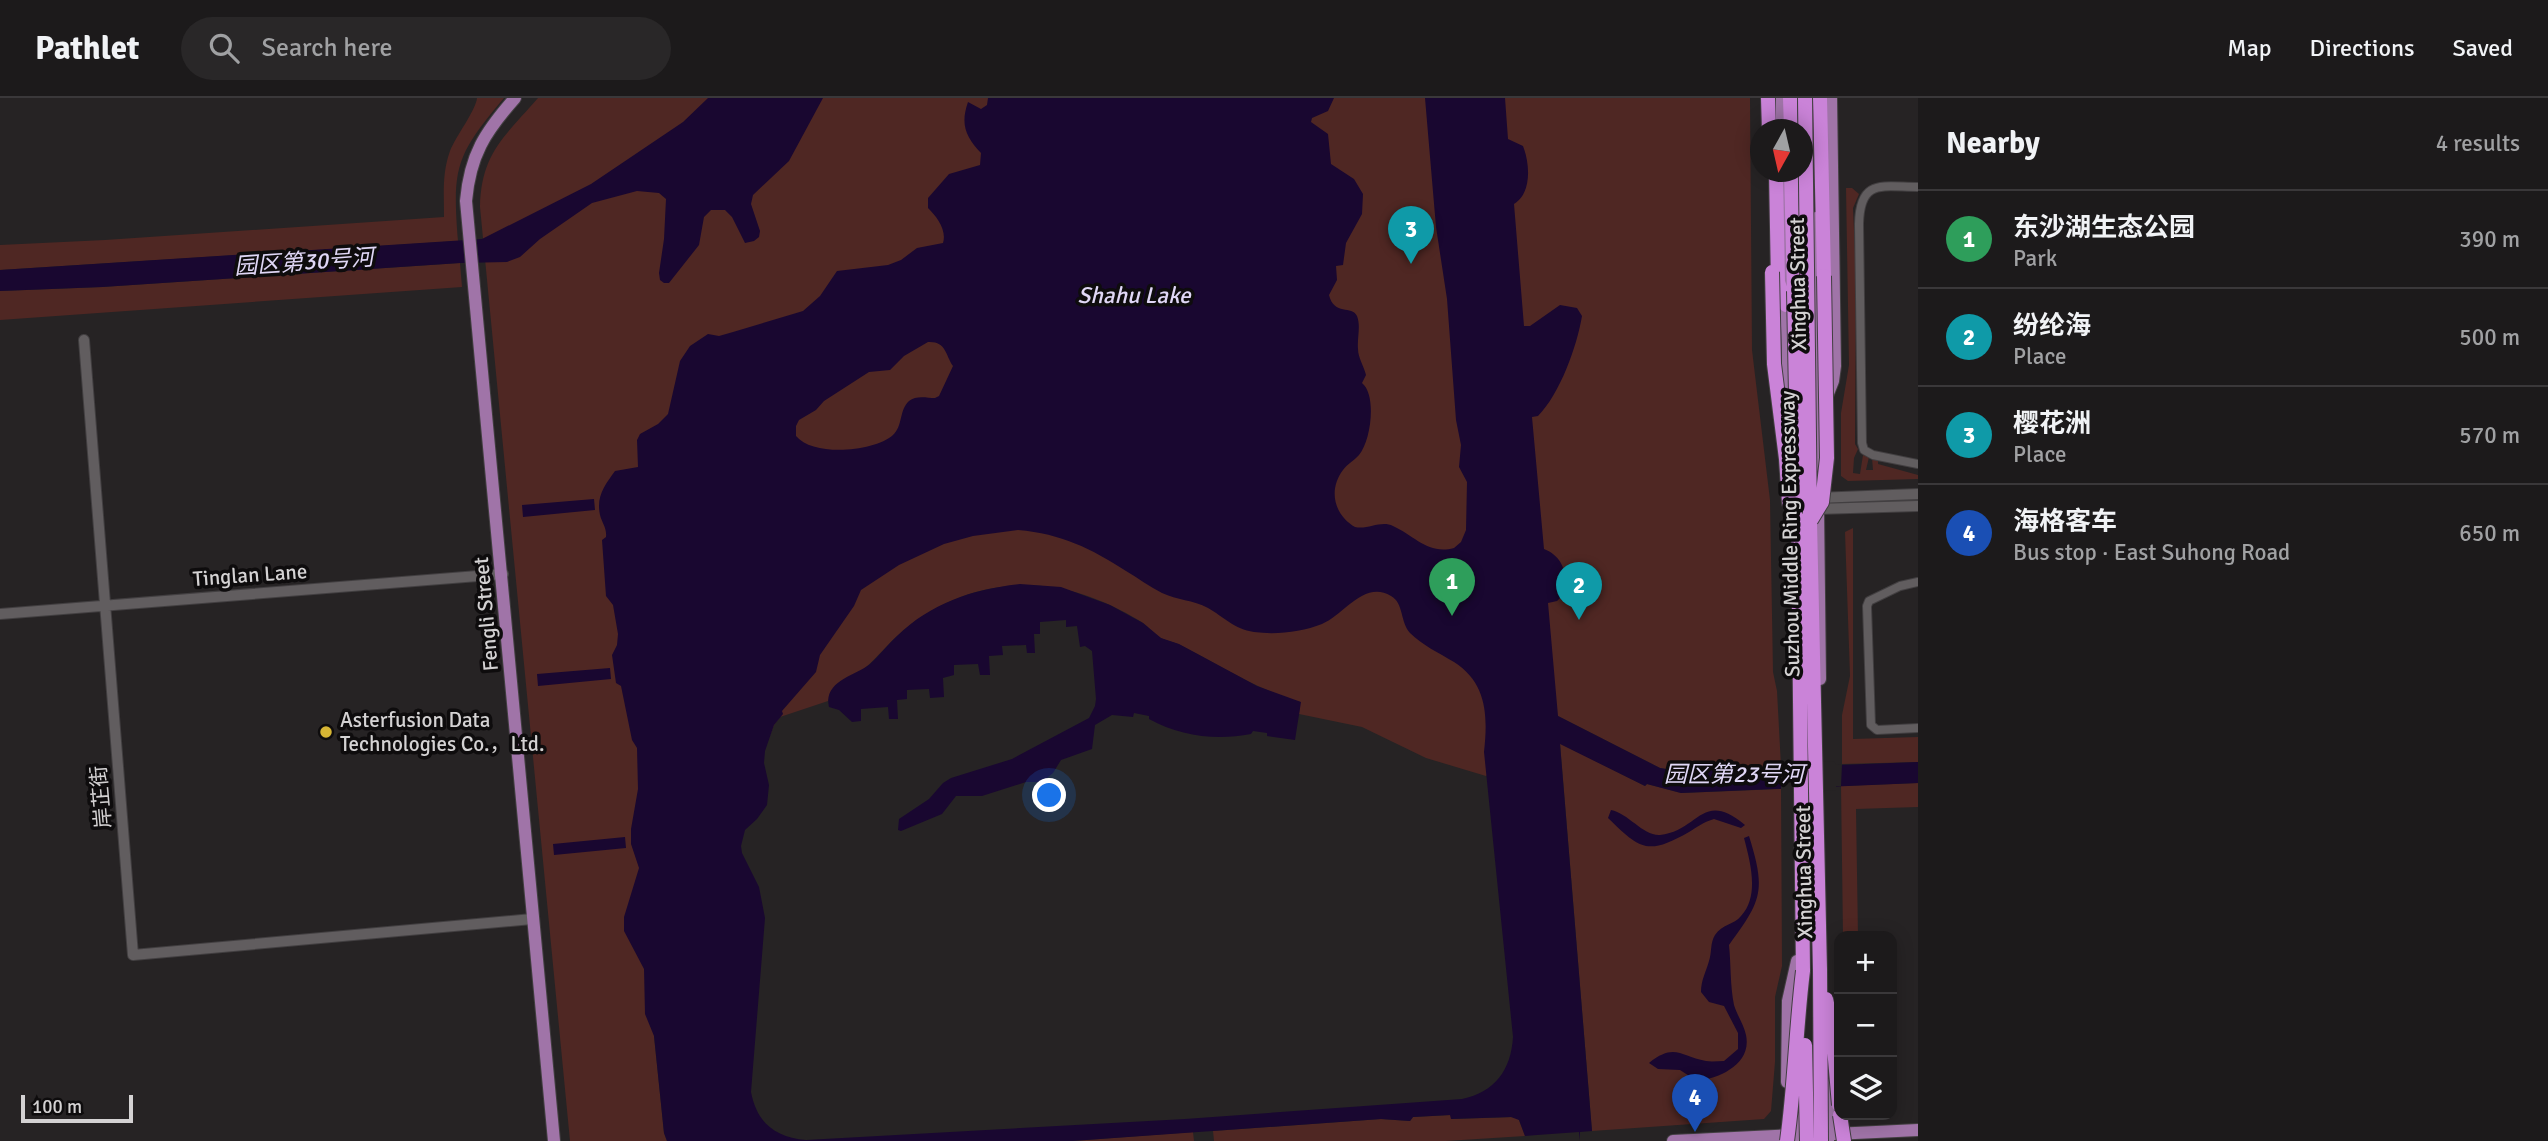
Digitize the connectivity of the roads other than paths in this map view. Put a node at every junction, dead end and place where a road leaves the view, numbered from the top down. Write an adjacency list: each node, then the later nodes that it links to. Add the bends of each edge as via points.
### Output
1 (515, 98): 24 (main road, Fengli Street, via 486,134 472,163 466,201)
2 (1768, 98): 8 (highway)
3 (1775, 98): 9 (highway)
4 (1782, 98): 10 (main road)
5 (1790, 98): 11 (highway)
6 (1805, 98): 23 (highway, Suzhou Middle Ring Expressway, bridge)
7 (1822, 99): 23 (main road, Xinghua Street, via 1835,366 1819,416 1820,479); 23 (highway, bridge, via 1827,458 1822,502)
8 (1769, 119)
9 (1776, 119)
10 (1782, 119)
11 (1791, 119)
12 (1770, 182): 23 (highway, bridge, via 1774,364 1789,503)
13 (1776, 182): 17 (highway, via 1778,282)
14 (1783, 182): 17 (main road, Xinghua Street)
15 (1792, 182): 23 (highway, Suzhou Middle Ring Expressway, bridge)
16 (1918, 187): 19 (street, via 1870,191 1860,202 1859,224 1862,443 1873,455)
17 (1786, 305): 21 (main road, Xinghua Street)
18 (84, 340): 26 (street, 岸芷街)
19 (1918, 464)
20 (1918, 494): 23 (street)
21 (1794, 505): 23 (street); 30 (main road, Xinghua Street, via 1794,788)
22 (1918, 506): 23 (street)
23 (1811, 512): 30 (highway, Suzhou Middle Ring Expressway); 31 (highway, Suzhou Middle Ring Expressway); 36 (main road, Xinghua Street, via 1822,765)
24 (503, 574): 26 (street, Tinglan Lane); 29 (main road, Fengli Street)
25 (1918, 582): 28 (street, via 1900,586 1867,606 1871,725 1877,730)
26 (105, 606): 27 (street, Tinglan Lane); 29 (street, 岸芷街, via 133,955)
27 (0, 614)
28 (1918, 728)
29 (532, 919): 37 (main road, Fengli Street)
30 (1800, 966): 35 (highway, Suzhou Middle Ring Expressway, bridge)
31 (1820, 970): 32 (highway, bridge); 36 (highway, bridge)
32 (1835, 1057)
33 (1841, 1120): 39 (highway, bridge)
34 (1918, 1130): 36 (main road)
35 (1794, 1138): 36 (main road); 38 (main road)
36 (1826, 1139)
37 (554, 1141)
38 (1673, 1141)
39 (1844, 1141)

